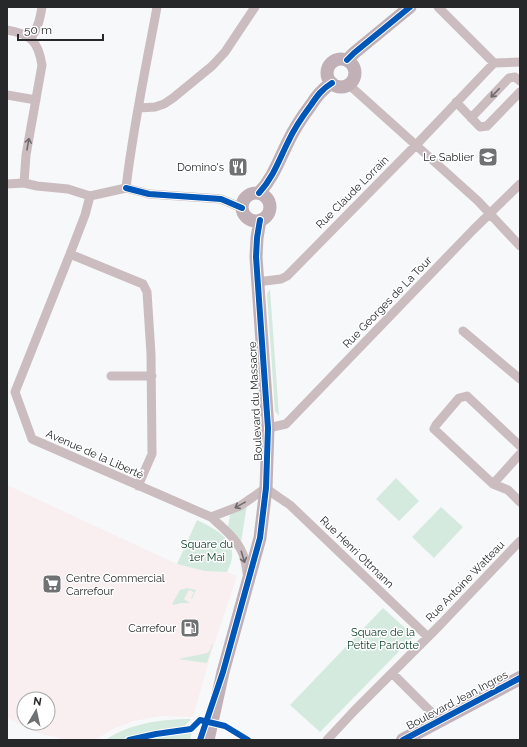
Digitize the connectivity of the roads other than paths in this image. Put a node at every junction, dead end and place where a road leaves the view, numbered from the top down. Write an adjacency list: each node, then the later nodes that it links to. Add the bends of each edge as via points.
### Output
1 (42, 7): 7 (street, via 39,23)
2 (157, 7): 18 (street)
3 (255, 7): 18 (street, via 225,52 212,66 164,104)
4 (410, 7): 8 (main road)
5 (438, 7): 10 (street)
6 (7, 30): 7 (street)
7 (31, 38): 16 (street, via 40,51 42,65)
8 (347, 60): 12 (main road, via 338,59 330,64 327,74); 13 (main road, via 354,72)
9 (520, 62): 10 (street)
10 (494, 63): 17 (street, Rue Claude Lorrain)
11 (520, 81): 19 (street, one-way to 19, via 514,77 509,78)
12 (332, 83): 13 (main road, via 339,86); 25 (main road, via 321,91 300,120 272,177)
13 (348, 84): 20 (street)
14 (520, 92): 19 (street, via 486,126 480,127)
15 (7, 95): 16 (street)
16 (36, 100): 21 (street, one-way to 16, via 26,155)
17 (456, 102): 19 (street); 20 (street, Rue Claude Lorrain)
18 (139, 108): 24 (street)
19 (471, 118)
20 (416, 145): 28 (street); 32 (street, Rue Claude Lorrain, via 287,276)
21 (24, 183): 22 (street); 26 (street, via 68,189)
22 (7, 184)
23 (520, 184): 28 (street, Rue Georges de La Tour)
24 (126, 188): 26 (street); 27 (street, via 149,194 221,199)
25 (259, 193): 27 (main road, via 247,196); 29 (main road, via 266,197 270,208 267,216)
26 (90, 196): 31 (street, Avenue de la Liberté)
27 (242, 208): 29 (main road, via 245,216)
28 (490, 214): 30 (street); 37 (street, Rue Georges de La Tour, via 286,424)
29 (260, 220): 32 (main road, Boulevard du Massacre, via 257,238)
30 (520, 246)
31 (70, 254): 35 (street, via 143,284 148,292); 41 (street, Avenue de la Liberté, via 16,392 32,439)
32 (257, 282): 37 (main road, Boulevard du Massacre)
33 (463, 331): 36 (street)
34 (111, 376): 35 (street)
35 (152, 376): 41 (street, via 152,454)
36 (520, 379)
37 (268, 428): 42 (main road, Boulevard du Massacre)
38 (520, 446): 40 (street, via 467,396 460,398 436,425 434,429)
39 (520, 454): 40 (street)
40 (493, 484): 43 (street, via 508,490)
41 (138, 486): 44 (street, Avenue de la Liberté)
42 (266, 488): 44 (street, one-way to 44, via 240,506); 46 (main road, Boulevard du Massacre, via 260,538); 47 (street, Rue Henri Ottmann, via 275,497 295,509)
43 (520, 502)
44 (211, 517): 46 (street, Avenue de la Liberté, one-way to 46, via 228,531 241,550)
45 (520, 542): 47 (street, Rue Antoine Watteau)
46 (248, 580): 48 (main road, Boulevard du Massacre)
47 (428, 637): 49 (street, Rue Antoine Watteau)
48 (223, 672): 52 (main road, Boulevard du Massacre); 53 (main road, Boulevard du Massacre)
49 (393, 674): 51 (street); 54 (street, Rue Antoine Watteau)
50 (520, 678): 51 (main road, Boulevard Jean Ingres)
51 (439, 722): 55 (main road, Boulevard Jean Ingres)
52 (200, 740)
53 (208, 740)
54 (327, 740)
55 (403, 740)

